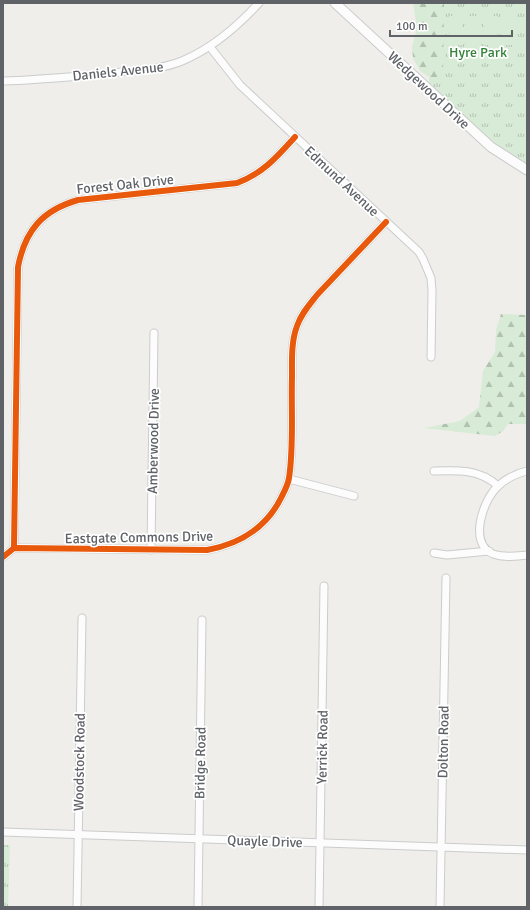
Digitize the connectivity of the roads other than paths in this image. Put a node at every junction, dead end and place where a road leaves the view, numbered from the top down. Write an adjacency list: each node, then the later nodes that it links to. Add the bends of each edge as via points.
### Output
1 (260, 3): 3 (street, Daniels Avenue)
2 (335, 3): 6 (street, Wedgewood Drive, via 491,147)
3 (210, 47): 4 (street, Daniels Avenue, via 169,66); 5 (street, Edmund Avenue, via 240,86)
4 (3, 81)
5 (295, 137): 7 (street, Edmund Avenue); 15 (street, Forest Oak Drive, via 262,170 237,183 78,200 53,210 32,229 22,248 18,266)
6 (527, 170)
7 (386, 222): 9 (street, Edmund Avenue, via 419,252 429,271 432,291); 12 (street, Eastgate Commons Drive, via 306,308 296,327 292,346)
8 (154, 333): 16 (street, Amberwood Drive)
9 (431, 357)
10 (434, 471): 13 (street, via 468,472 488,478)
11 (527, 471): 13 (street, via 512,476)
12 (289, 480): 14 (street); 16 (street, Eastgate Commons Drive, via 269,517 245,538 233,544 207,550)
13 (498, 486): 17 (street, via 482,513 480,526 480,538)
14 (354, 496)
15 (14, 548): 16 (street, Eastgate Commons Drive); 20 (street)
16 (151, 550)
17 (489, 551): 18 (street, via 447,555); 19 (street, via 505,556)
18 (434, 553)
19 (527, 555)
20 (3, 557)
21 (446, 578): 29 (street, Dolton Road)
22 (324, 586): 28 (street, Yerrick Road)
23 (82, 618): 26 (street, Woodstock Road)
24 (202, 620): 27 (street, Bridge Road)
25 (3, 832): 26 (street, Quayle Drive)
26 (77, 834): 27 (street, Quayle Drive); 31 (street, Woodstock Road)
27 (199, 839): 28 (street, Quayle Drive); 32 (street, Bridge Road)
28 (320, 842): 29 (street, Quayle Drive); 33 (street, Yerrick Road)
29 (441, 847): 30 (street, Quayle Drive); 34 (street, Dolton Road)
30 (527, 850)
31 (77, 907)
32 (198, 907)
33 (319, 907)
34 (440, 907)

